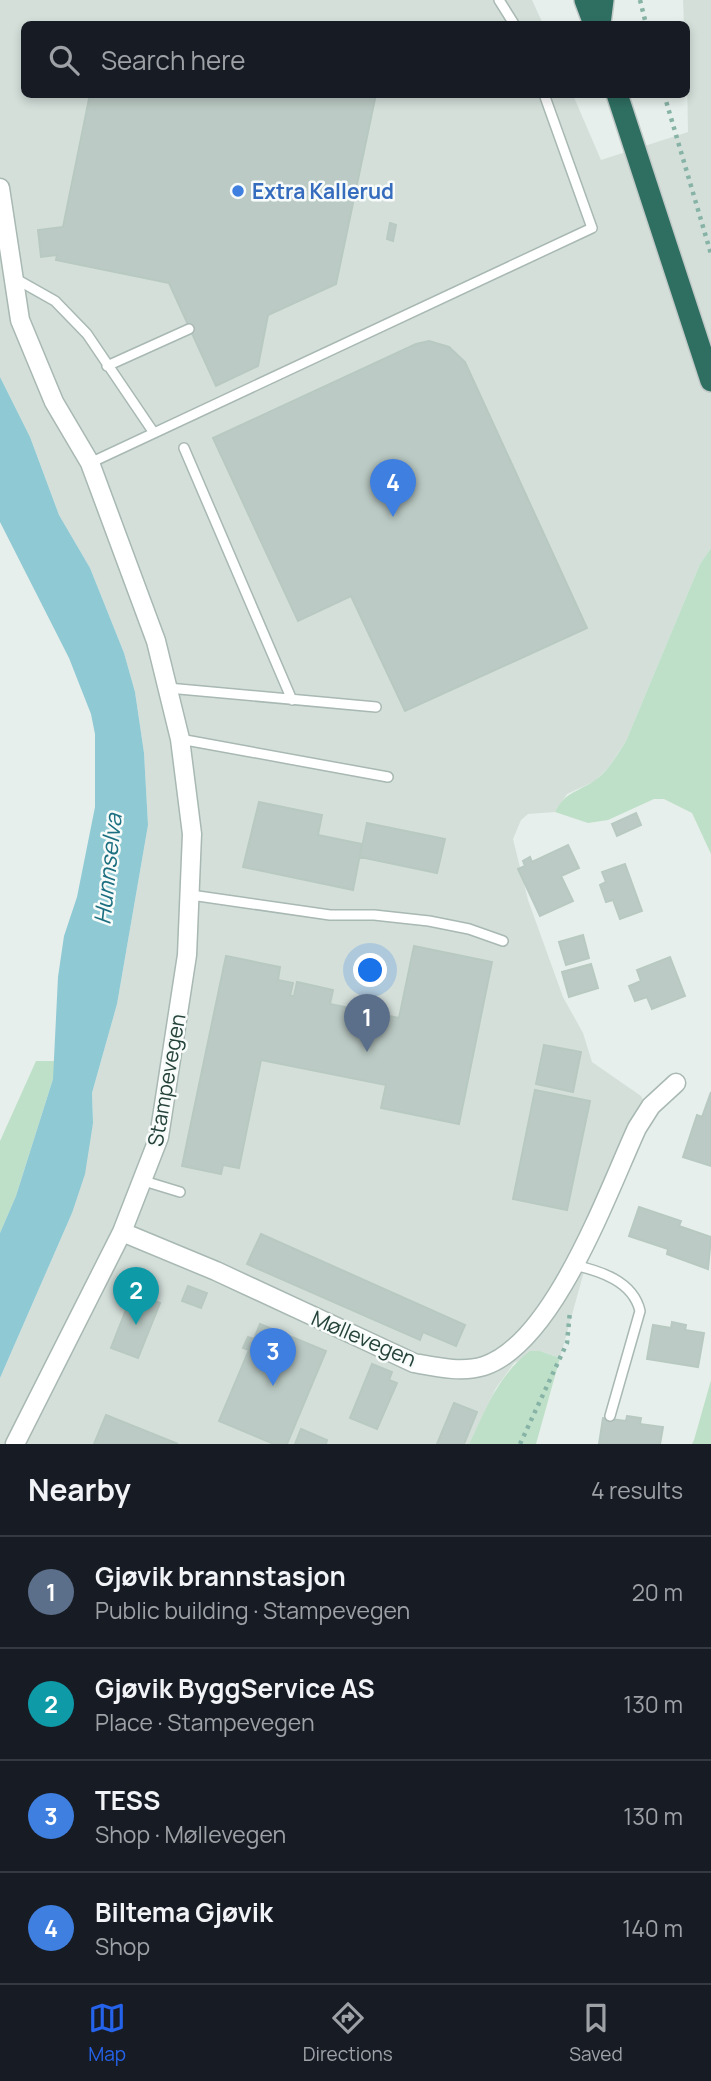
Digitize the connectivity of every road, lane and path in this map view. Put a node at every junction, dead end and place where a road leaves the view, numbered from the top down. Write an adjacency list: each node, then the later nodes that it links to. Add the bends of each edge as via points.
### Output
1 (499, 0): 3 (lane)
2 (640, 0): 4 (path)
3 (512, 21)
4 (645, 21)
5 (545, 98): 14 (lane, via 592,229)
6 (618, 98): 13 (highway)
7 (665, 98): 9 (path)
8 (0, 188): 10 (street, Stampevegen)
9 (711, 254)
10 (14, 278): 12 (lane, via 55,301 87,334); 16 (street, Stampevegen, via 20,320 54,402)
11 (189, 329): 12 (lane)
12 (107, 366): 14 (lane)
13 (711, 381)
14 (154, 433): 16 (lane)
15 (184, 448): 18 (lane)
16 (90, 463): 17 (street, Stampevegen, via 156,642)
17 (168, 688): 18 (lane); 20 (street, Stampevegen)
18 (292, 700): 19 (lane)
19 (376, 707)
20 (180, 739): 21 (lane); 22 (street, Stampevegen, via 192,834)
21 (388, 777)
22 (191, 895): 23 (lane, via 330,915 429,921); 25 (street, Stampevegen, via 187,955 159,1138)
23 (503, 941)
24 (676, 1083): 28 (street, Møllevegen, via 651,1106 637,1128)
25 (144, 1181): 26 (lane); 27 (street, Stampevegen)
26 (180, 1192)
27 (122, 1232): 28 (street, Møllevegen, via 414,1363 447,1369 484,1366 516,1346 560,1292); 31 (street, Stampevegen)
28 (574, 1265): 30 (lane, via 617,1281 635,1297 640,1311)
29 (571, 1304): 32 (path, via 567,1343)
30 (610, 1416)
31 (15, 1444)
32 (520, 1444)

